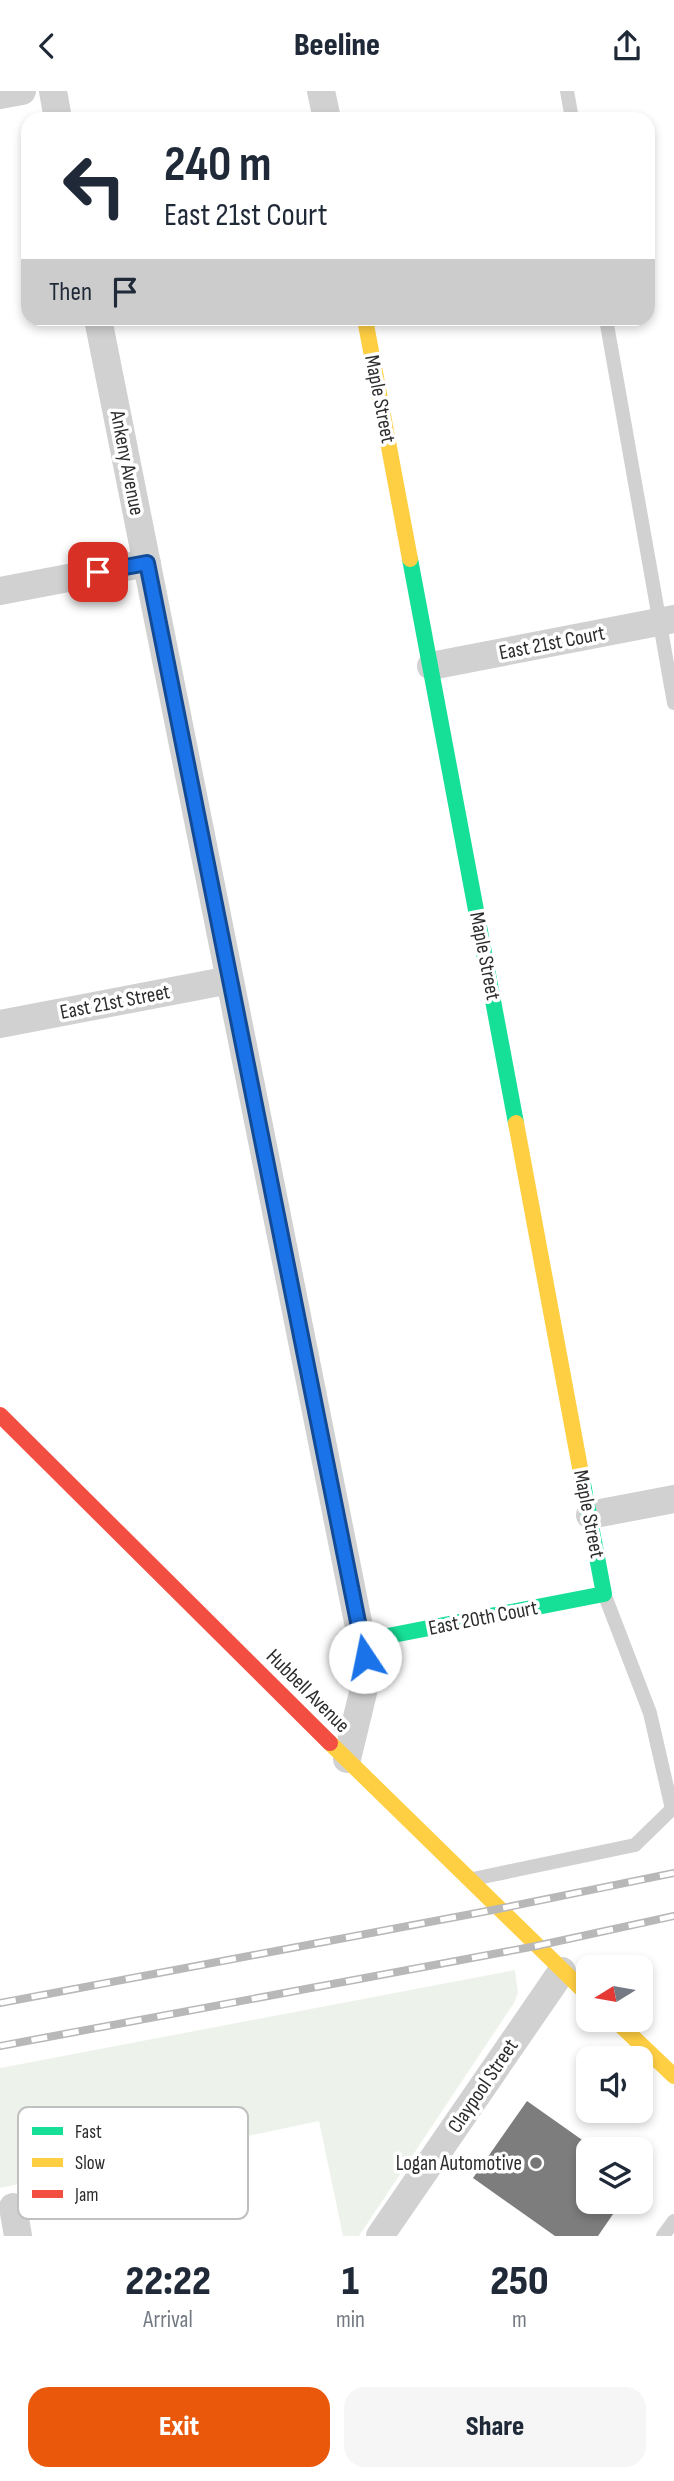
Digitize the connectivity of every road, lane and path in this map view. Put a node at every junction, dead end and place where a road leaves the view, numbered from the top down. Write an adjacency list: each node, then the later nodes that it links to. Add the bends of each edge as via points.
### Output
1 (22, 91): 5 (street)
2 (53, 91): 6 (street)
3 (321, 91): 7 (street)
4 (567, 91): 8 (lane)
5 (0, 95)
6 (57, 112)
7 (326, 112)
8 (571, 112)
9 (99, 326): 12 (street, Ankeny Avenue)
10 (366, 326): 15 (street, Maple Street)
11 (607, 326): 14 (lane)
12 (147, 563): 13 (street); 17 (street, Ankeny Avenue)
13 (0, 591)
14 (666, 620): 15 (street, East 21st Court); 16 (lane)
15 (431, 666): 21 (street, Maple Street)
16 (674, 703)
17 (230, 980): 18 (street, East 21st Street); 23 (street, Ankeny Avenue)
18 (0, 1024)
19 (0, 1415): 24 (street, Hubbell Avenue)
20 (674, 1499): 21 (street)
21 (590, 1515): 22 (street, Maple Street)
22 (604, 1594): 23 (street, East 20th Court); 25 (lane, via 650,1713)
23 (362, 1641): 24 (street, Ankeny Avenue, via 368,1672)
24 (347, 1759): 26 (street, Hubbell Avenue)
25 (673, 1809): 26 (lane, via 635,1845)
26 (469, 1880): 27 (street, Hubbell Avenue)
27 (562, 1971): 28 (street, Hubbell Avenue); 34 (street, Claypool Street)
28 (576, 1984)
29 (628, 2032): 30 (street)
30 (674, 2075)
31 (13, 2207): 33 (street)
32 (674, 2221): 35 (lane)
33 (19, 2236)
34 (380, 2236)
35 (663, 2236)

